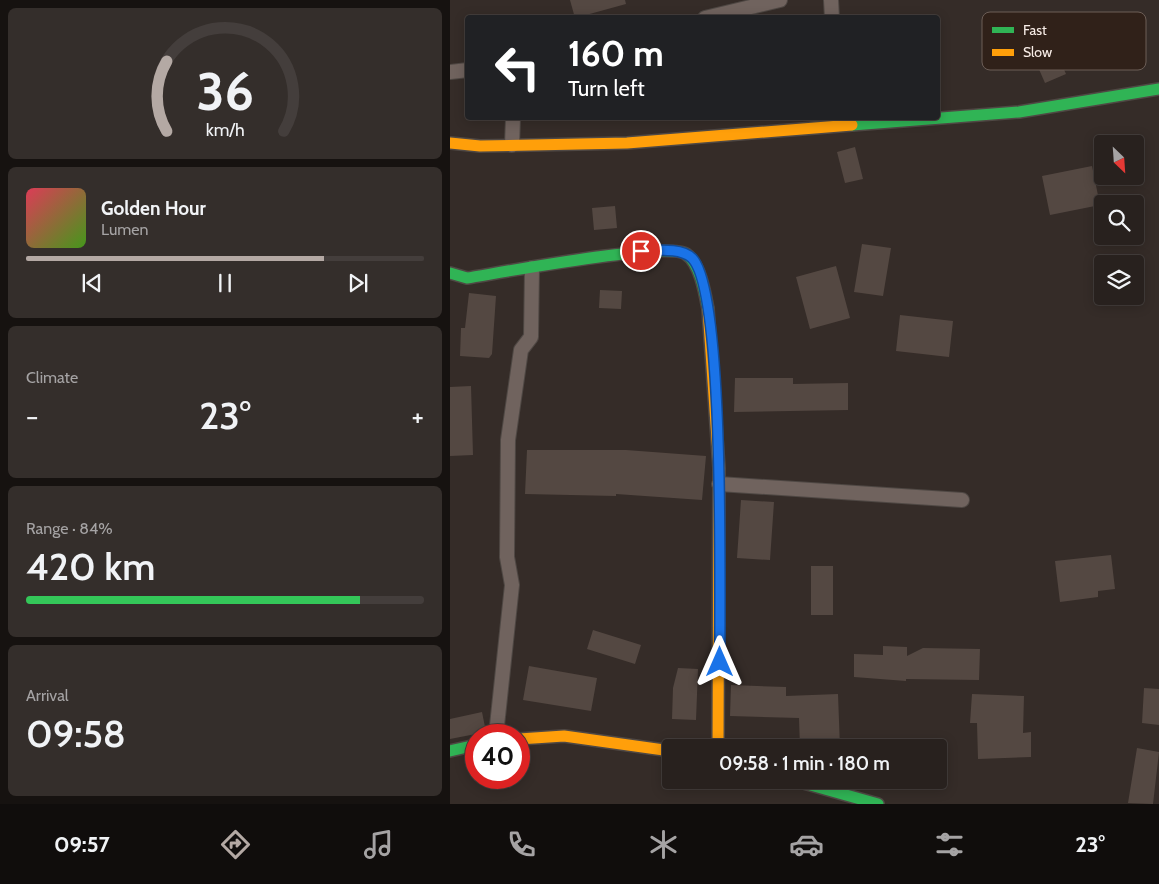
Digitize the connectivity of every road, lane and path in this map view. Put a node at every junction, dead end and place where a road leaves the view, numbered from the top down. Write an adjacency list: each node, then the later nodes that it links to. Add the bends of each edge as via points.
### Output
1 (780, 0): 3 (street)
2 (830, 0): 4 (street)
3 (718, 15)
4 (832, 15)
5 (465, 70): 6 (street)
6 (450, 72)
7 (1159, 89): 8 (street, via 1019,112)
8 (940, 116)
9 (513, 120): 13 (street)
10 (877, 120): 11 (street)
11 (842, 122): 13 (street, via 627,143)
12 (450, 143): 13 (street)
13 (512, 145)
14 (532, 268): 15 (street, via 467,278); 16 (street, via 641,251 684,252 693,259 701,279 710,323); 18 (street, via 531,337 521,350 508,440 507,557 512,585)
15 (450, 273)
16 (719, 484): 17 (street); 20 (street)
17 (962, 500)
18 (497, 724)
19 (530, 739): 22 (street, via 564,736)
20 (718, 739)
21 (465, 748): 23 (street)
22 (662, 750)
23 (450, 751)
24 (824, 789): 25 (street)
25 (878, 804)

